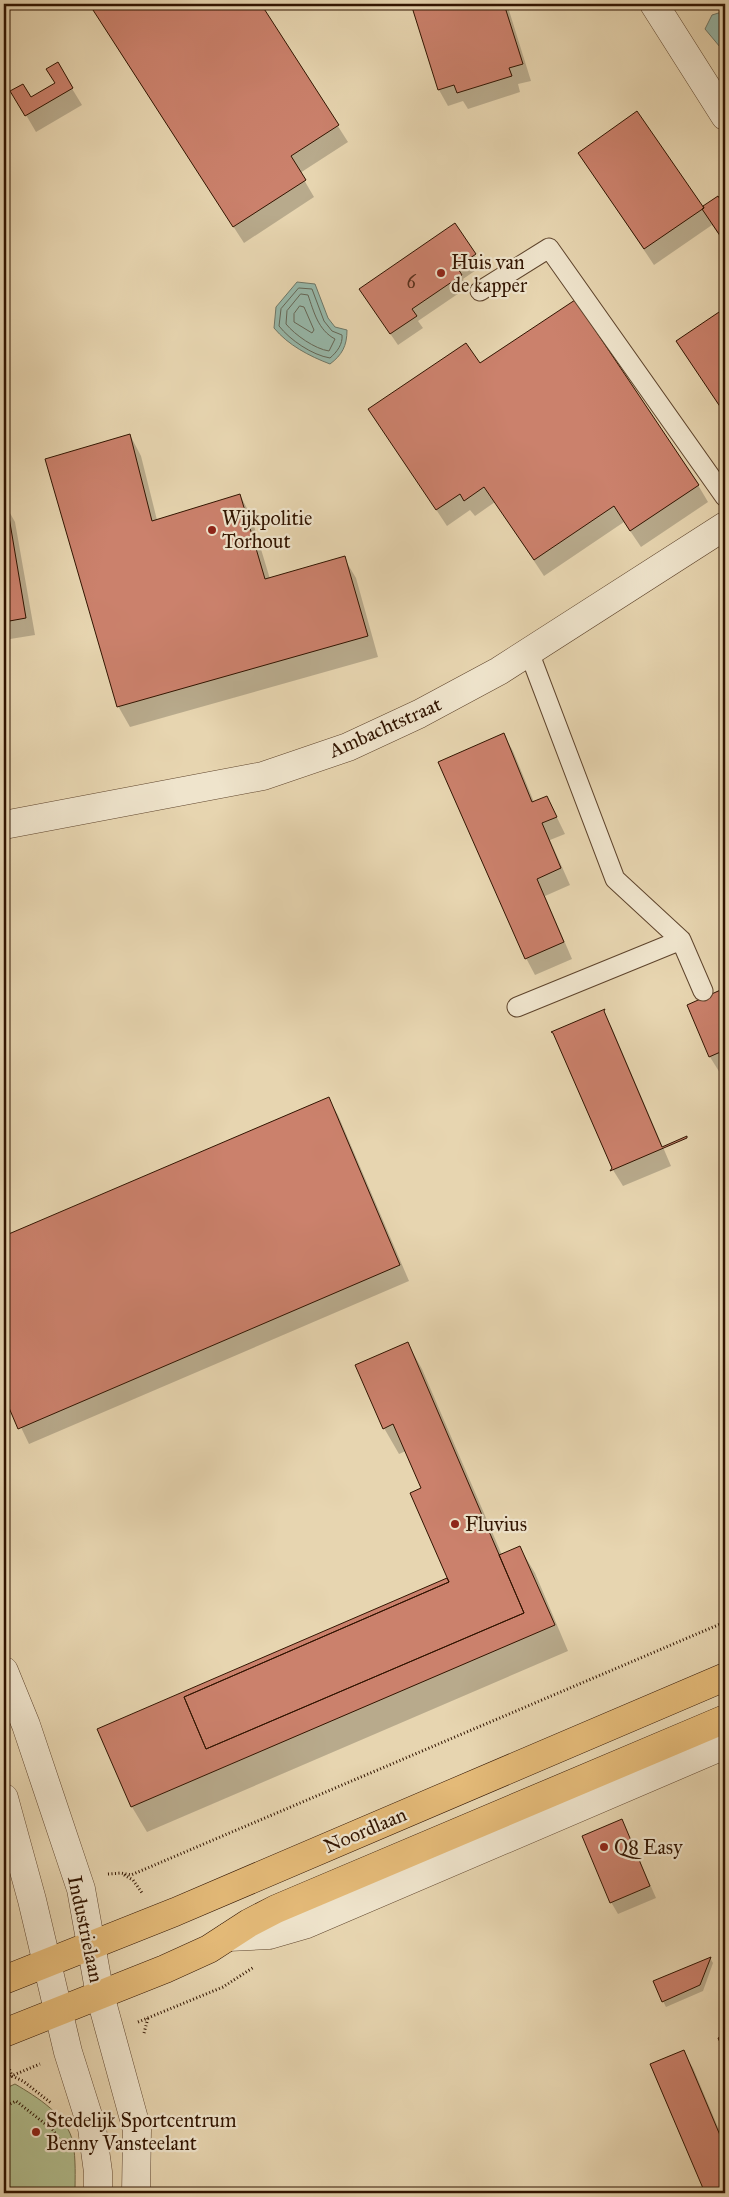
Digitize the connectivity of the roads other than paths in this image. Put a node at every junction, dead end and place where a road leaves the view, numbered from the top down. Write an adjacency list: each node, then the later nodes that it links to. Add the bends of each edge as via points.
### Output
1 (654, 4): 2 (street)
2 (725, 116)
3 (480, 291): 4 (lane, via 549,248)
4 (725, 497)
5 (725, 526): 6 (street, Ambachtstraat)
6 (529, 652): 7 (street, Ambachtstraat, via 419,714 348,747 263,776); 8 (lane, via 615,879)
7 (4, 825)
8 (681, 940): 9 (lane); 10 (lane)
9 (703, 992)
10 (517, 1007)
11 (4, 1670): 17 (street, Industrielaan, via 81,1889)
12 (725, 1677): 17 (main road, Noordlaan)
13 (725, 1719): 16 (main road, Noordlaan, via 276,1909)
14 (725, 1745): 16 (street, Noordlaan, via 307,1924 269,1935)
15 (4, 1798): 18 (street)
16 (228, 1937): 20 (main road, Noordlaan, via 200,1953)
17 (91, 1946): 18 (main road, Noordlaan); 20 (street, Industrielaan)
18 (48, 1963): 19 (main road, Noordlaan); 21 (street)
19 (4, 1980)
20 (100, 1995): 21 (main road, Noordlaan); 24 (street, Industrielaan, via 137,2130)
21 (59, 2010): 22 (main road, Noordlaan); 23 (street, via 68,2052 92,2128)
22 (4, 2033)
23 (98, 2193)
24 (136, 2193)

